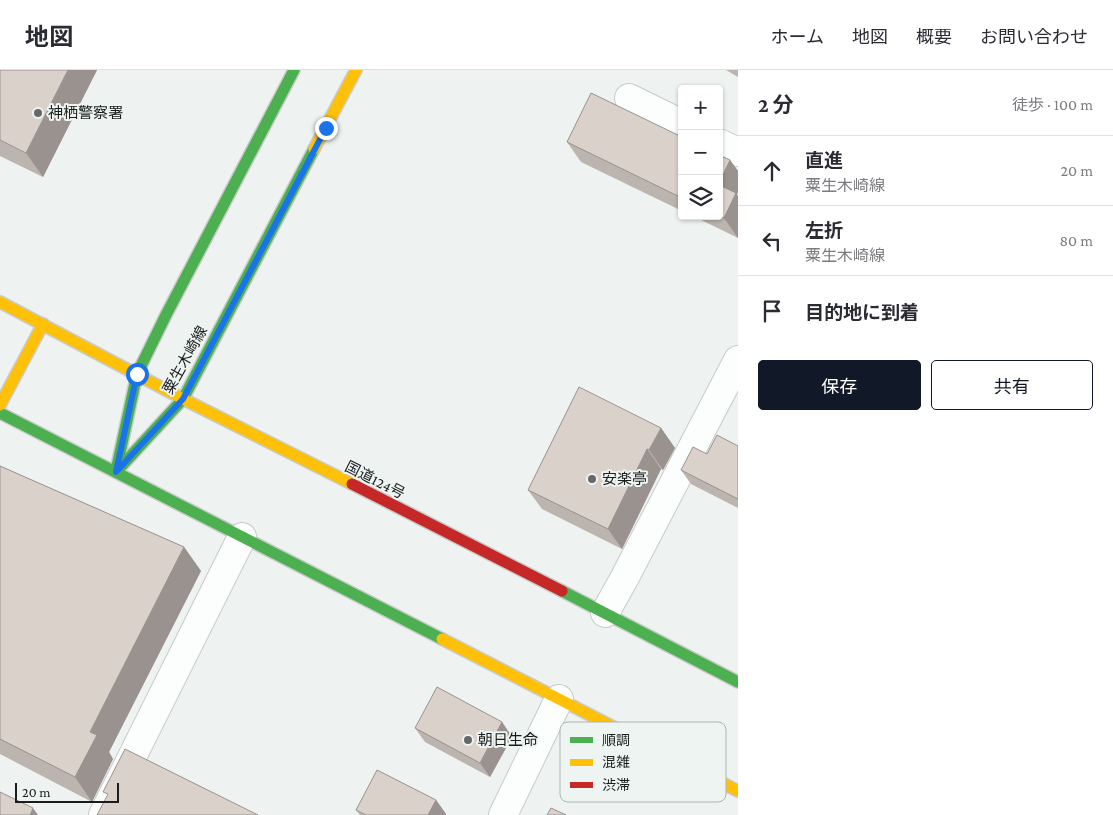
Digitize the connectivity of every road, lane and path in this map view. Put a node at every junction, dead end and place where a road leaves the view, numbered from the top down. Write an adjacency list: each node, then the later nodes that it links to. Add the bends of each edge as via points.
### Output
1 (294, 70): 10 (main road)
2 (356, 70): 11 (main road, 粟生木崎線)
3 (629, 98): 4 (street)
4 (678, 122)
5 (723, 145): 6 (street)
6 (738, 152)
7 (0, 302): 8 (main road, 国道124号)
8 (43, 324): 10 (main road, 国道124号); 12 (main road)
9 (738, 360): 16 (street)
10 (137, 374): 11 (main road, 国道124号); 14 (main road)
11 (183, 399): 14 (main road, 粟生木崎線); 16 (main road, 国道124号)
12 (0, 405)
13 (0, 413): 14 (main road)
14 (116, 472): 15 (main road)
15 (242, 537): 18 (main road); 22 (street)
16 (605, 613): 17 (main road, 国道124号)
17 (738, 682)
18 (559, 699): 19 (main road); 23 (street)
19 (604, 722)
20 (726, 785): 21 (main road)
21 (738, 791)
22 (103, 815)
23 (503, 815)

